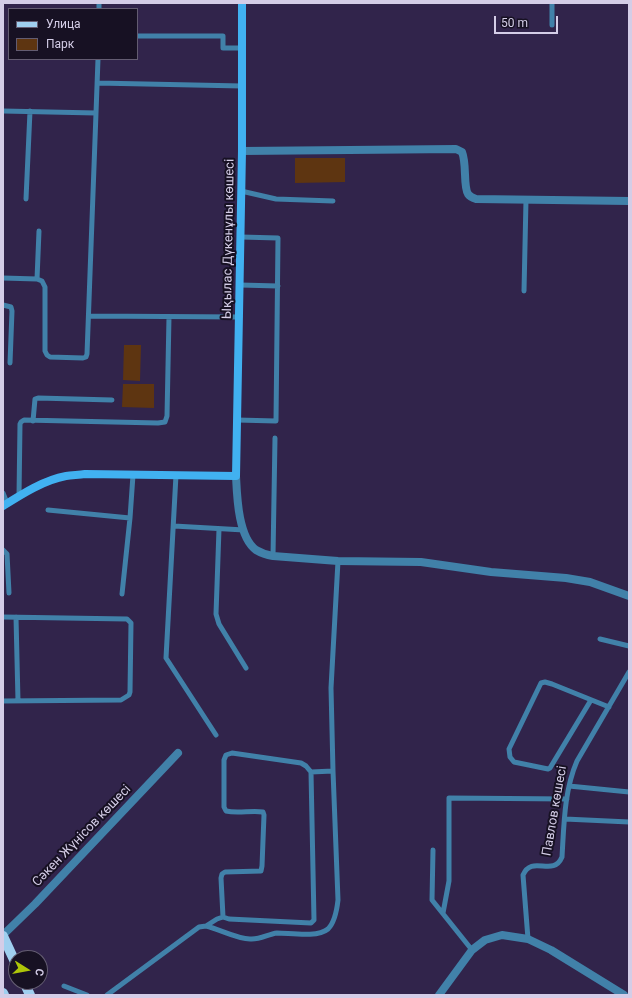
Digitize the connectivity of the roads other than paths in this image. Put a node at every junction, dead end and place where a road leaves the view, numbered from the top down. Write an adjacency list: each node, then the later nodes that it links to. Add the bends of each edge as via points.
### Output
1 (242, 3): 5 (street, Ықылас Дүкенұлы көшесі)
2 (552, 3): 3 (lane)
3 (552, 25)
4 (138, 36): 5 (lane, via 223,36 223,48)
5 (242, 48): 8 (street, Ықылас Дүкенұлы көшесі)
6 (98, 60): 7 (lane)
7 (97, 83): 8 (lane); 11 (lane)
8 (242, 86): 12 (street, Ықылас Дүкенұлы көшесі)
9 (3, 110): 10 (lane)
10 (30, 111): 11 (lane); 14 (lane)
11 (96, 113): 26 (lane)
12 (242, 151): 13 (street, Ықылас Дүкенұлы көшесі); 15 (street, via 456,149 462,152 465,158 467,193 471,198)
13 (241, 191): 16 (lane, via 276,199); 19 (street, Ықылас Дүкенұлы көшесі)
14 (26, 199)
15 (526, 200): 17 (street); 24 (lane)
16 (333, 201)
17 (629, 201)
18 (39, 231): 21 (lane)
19 (241, 237): 22 (street, Ықылас Дүкенұлы көшесі); 23 (lane, via 278,238)
20 (3, 278): 21 (lane)
21 (37, 279): 26 (lane, via 42,281 45,287 47,355 86,357)
22 (240, 285): 23 (lane); 28 (street, Ықылас Дүкенұлы көшесі)
23 (278, 286): 31 (lane, via 276,421)
24 (524, 291)
25 (3, 305): 29 (lane, via 11,307 12,311)
26 (89, 316): 27 (lane)
27 (169, 317): 28 (lane); 32 (lane, via 165,422)
28 (240, 317): 31 (street, Ықылас Дүкенұлы көшесі)
29 (10, 363)
30 (112, 400): 32 (lane, via 38,398 34,403)
31 (237, 420): 36 (street, Ықылас Дүкенұлы көшесі)
32 (33, 421): 38 (lane, via 24,420 20,424)
33 (275, 438): 46 (lane)
34 (133, 474): 35 (street); 38 (street, via 65,476 46,482); 41 (lane)
35 (176, 475): 36 (street); 42 (lane)
36 (236, 476): 44 (street, via 239,510)
37 (3, 493): 39 (lane)
38 (19, 496): 39 (street)
39 (5, 505)
40 (48, 510): 41 (lane)
41 (130, 518): 49 (lane)
42 (174, 526): 43 (lane); 61 (lane, via 166,658)
43 (220, 529): 44 (lane); 55 (lane, via 216,614 221,628)
44 (244, 530): 46 (street, via 248,541 255,549)
45 (3, 550): 48 (lane, via 7,554)
46 (273, 556): 47 (street)
47 (338, 561): 50 (street, via 421,562 491,572 566,578 590,582); 63 (lane, via 331,688)
48 (9, 593)
49 (122, 594)
50 (629, 596)
51 (3, 617): 52 (lane)
52 (16, 617): 59 (lane); 59 (lane, via 127,619 131,623 130,692 125,699)
53 (600, 639): 54 (lane)
54 (629, 646)
55 (246, 668)
56 (629, 672): 60 (lane, Павлов көшесі)
57 (591, 700): 57 (lane, via 545,682 541,683 509,749 510,757 514,762 550,768); 60 (lane)
58 (3, 701): 59 (lane)
59 (18, 701)
60 (609, 707): 65 (lane, Павлов көшесі, via 577,761)
61 (216, 735)
62 (178, 753): 74 (street, Сәкен Жүнісов көшесі)
63 (332, 771): 64 (lane); 73 (lane, via 338,900 328,929 319,933 275,933 249,939)
64 (311, 772): 72 (lane, via 314,920 311,923); 72 (lane, via 301,763 226,755 226,811 258,811 264,815 261,871 222,874)
65 (569, 786): 66 (lane); 67 (lane, Павлов көшесі)
66 (629, 792)
67 (567, 799): 68 (lane, Павлов көшесі); 71 (lane, via 450,798 449,881)
68 (565, 819): 69 (lane); 75 (lane, Павлов көшесі, via 560,863 555,866 531,866 523,875)
69 (629, 822)
70 (433, 850): 71 (lane, via 432,900)
71 (443, 913): 77 (lane)
72 (223, 917): 73 (lane)
73 (206, 926): 80 (lane, via 199,927)
74 (3, 936): 76 (main road)
75 (528, 939): 77 (street, via 502,935 485,940); 82 (street, via 551,950)
76 (10, 950)
77 (472, 950): 81 (street)
78 (64, 986): 79 (lane)
79 (87, 995)
80 (107, 995)
81 (439, 995)
82 (624, 995)

